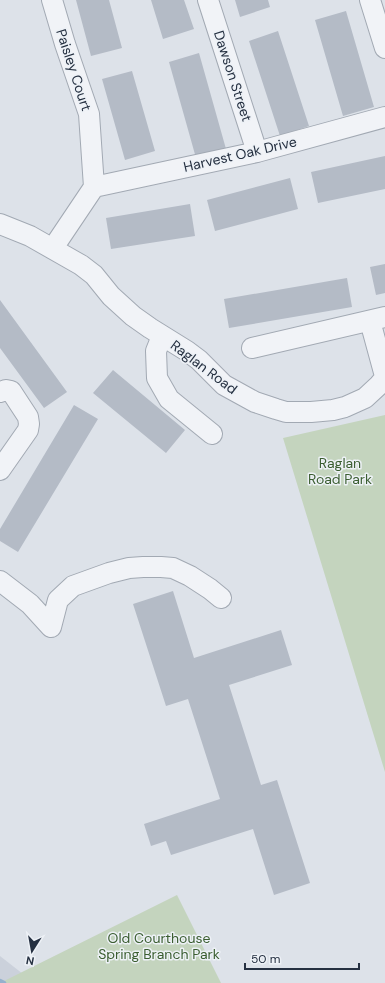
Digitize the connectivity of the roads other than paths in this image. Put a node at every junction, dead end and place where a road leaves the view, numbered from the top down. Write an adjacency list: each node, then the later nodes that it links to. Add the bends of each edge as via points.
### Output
1 (52, 0): 7 (street, Paisley Court, via 89,114)
2 (208, 0): 6 (street, Dawson Street)
3 (370, 0): 4 (street)
4 (385, 48)
5 (385, 117): 6 (street, Harvest Oak Drive)
6 (257, 152): 7 (street, Harvest Oak Drive)
7 (94, 187): 9 (street)
8 (0, 224): 9 (street, Raglan Road)
9 (53, 248): 11 (street, Raglan Road, via 94,275 111,296 133,316)
10 (378, 319): 12 (street); 13 (street)
11 (162, 336): 13 (street, Raglan Road, via 199,360 224,385 255,402 286,412 345,408 365,398); 15 (street, via 156,351 156,378 169,399)
12 (252, 348)
13 (385, 377)
14 (0, 392): 16 (street, via 11,391 28,417 29,424 28,430)
15 (212, 434)
16 (0, 470)
17 (0, 581): 18 (street, via 30,604 51,627 58,600 73,586 129,568 173,568 190,576)
18 (221, 598)

